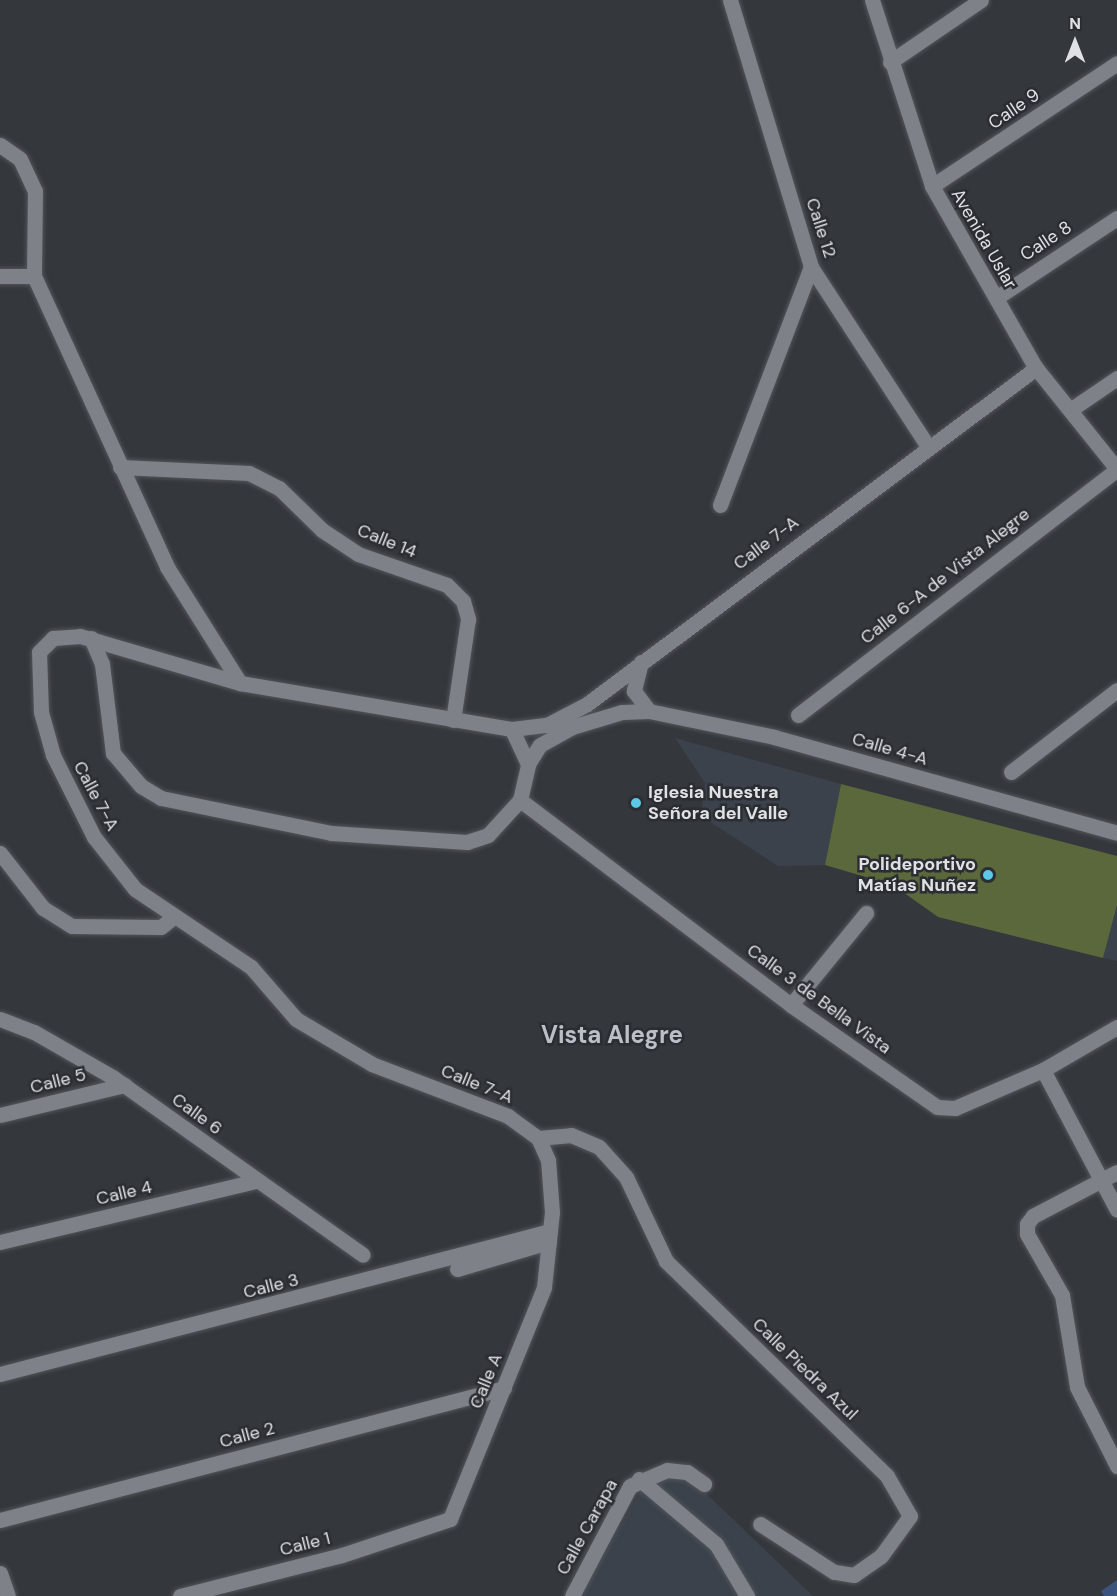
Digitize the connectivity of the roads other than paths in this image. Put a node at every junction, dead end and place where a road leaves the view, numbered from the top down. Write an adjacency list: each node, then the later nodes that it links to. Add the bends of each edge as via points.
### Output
1 (729, 0): 9 (street, Calle 12)
2 (872, 0): 4 (street, Avenida Uslar)
3 (981, 0): 4 (street)
4 (890, 62): 7 (street, Avenida Uslar)
5 (1117, 63): 7 (street, Calle 9)
6 (0, 145): 11 (street, via 20,159 35,190)
7 (932, 186): 12 (street, Avenida Uslar)
8 (1117, 218): 12 (street, Calle 8)
9 (811, 267): 16 (street, Calle 12); 19 (street)
10 (0, 276): 11 (street)
11 (34, 276): 17 (street)
12 (996, 298): 13 (street, Avenida Uslar)
13 (1036, 368): 15 (street, Avenida Uslar); 16 (street, Calle 7-A)
14 (1117, 378): 15 (street)
15 (1073, 408): 18 (street, Avenida Uslar)
16 (927, 445): 21 (street, Calle 7-A)
17 (120, 467): 22 (street, via 167,567); 26 (street, Calle 14, via 249,473 279,488 322,530 358,554 452,589 468,619)
18 (1117, 469): 25 (street, Calle 6-A de Vista Alegre)
19 (720, 505)
20 (91, 638): 22 (street, Calle 7-A); 30 (street, via 102,664 113,753 141,786 161,798 331,833 467,842 488,836); 34 (street, Calle 7-A, via 53,639 39,652 41,712 53,755 94,837 135,889)
21 (641, 662): 24 (street, via 634,691); 27 (street, Calle 7-A, via 548,725)
22 (240, 683): 26 (street, Calle 7-A)
23 (1117, 690): 29 (street)
24 (649, 711): 28 (street, via 622,712 572,728 540,745); 31 (street, Calle 4-A, via 774,737)
25 (798, 715)
26 (453, 720): 27 (street, Calle 7-A)
27 (512, 729): 28 (street)
28 (528, 764): 30 (street)
29 (1011, 772)
30 (520, 800): 35 (street, Calle 3 de Bella Vista)
31 (1117, 833)
32 (0, 852): 34 (street, via 43,909 72,926 161,927)
33 (866, 913): 35 (street)
34 (171, 918): 41 (street, Calle 7-A, via 250,967 296,1019 372,1064 508,1116)
35 (790, 1005): 38 (street, Calle 3 de Bella Vista, via 937,1107 955,1108)
36 (0, 1019): 39 (street, Calle 6, via 34,1032)
37 (1117, 1027): 38 (street, Calle 3 de Bella Vista)
38 (1043, 1070): 44 (street)
39 (124, 1085): 40 (street, Calle 5); 43 (street, Calle 6)
40 (0, 1115)
41 (538, 1138): 46 (street, via 548,1160); 57 (street, Calle Piedra Azul, via 571,1135 599,1147 637,1195 666,1261 887,1476 909,1516 881,1556 854,1575 834,1572)
42 (1117, 1172): 44 (street)
43 (258, 1181): 47 (street, Calle 4); 48 (street, Calle 6)
44 (1101, 1181): 45 (street); 53 (street, via 1033,1216 1027,1234 1062,1295 1077,1388)
45 (1117, 1210)
46 (550, 1236): 49 (street, Calle 3); 52 (street, Calle A, via 544,1287)
47 (0, 1242)
48 (363, 1255)
49 (357, 1289): 50 (street, Calle 3); 51 (street, Calle 3)
50 (0, 1374)
51 (0, 1383)
52 (504, 1388): 56 (street, Calle 2); 58 (street, Calle A, via 456,1509)
53 (1117, 1466)
54 (639, 1479): 55 (street, Calle Carapa, via 667,1470 687,1472); 62 (street, Calle Carapa, via 630,1486); 63 (street, via 716,1544)
55 (704, 1484)
56 (0, 1520)
57 (760, 1524)
58 (439, 1526): 61 (street, Calle 1)
59 (0, 1573): 60 (street)
60 (8, 1596)
61 (180, 1596)
62 (572, 1596)
63 (747, 1596)

